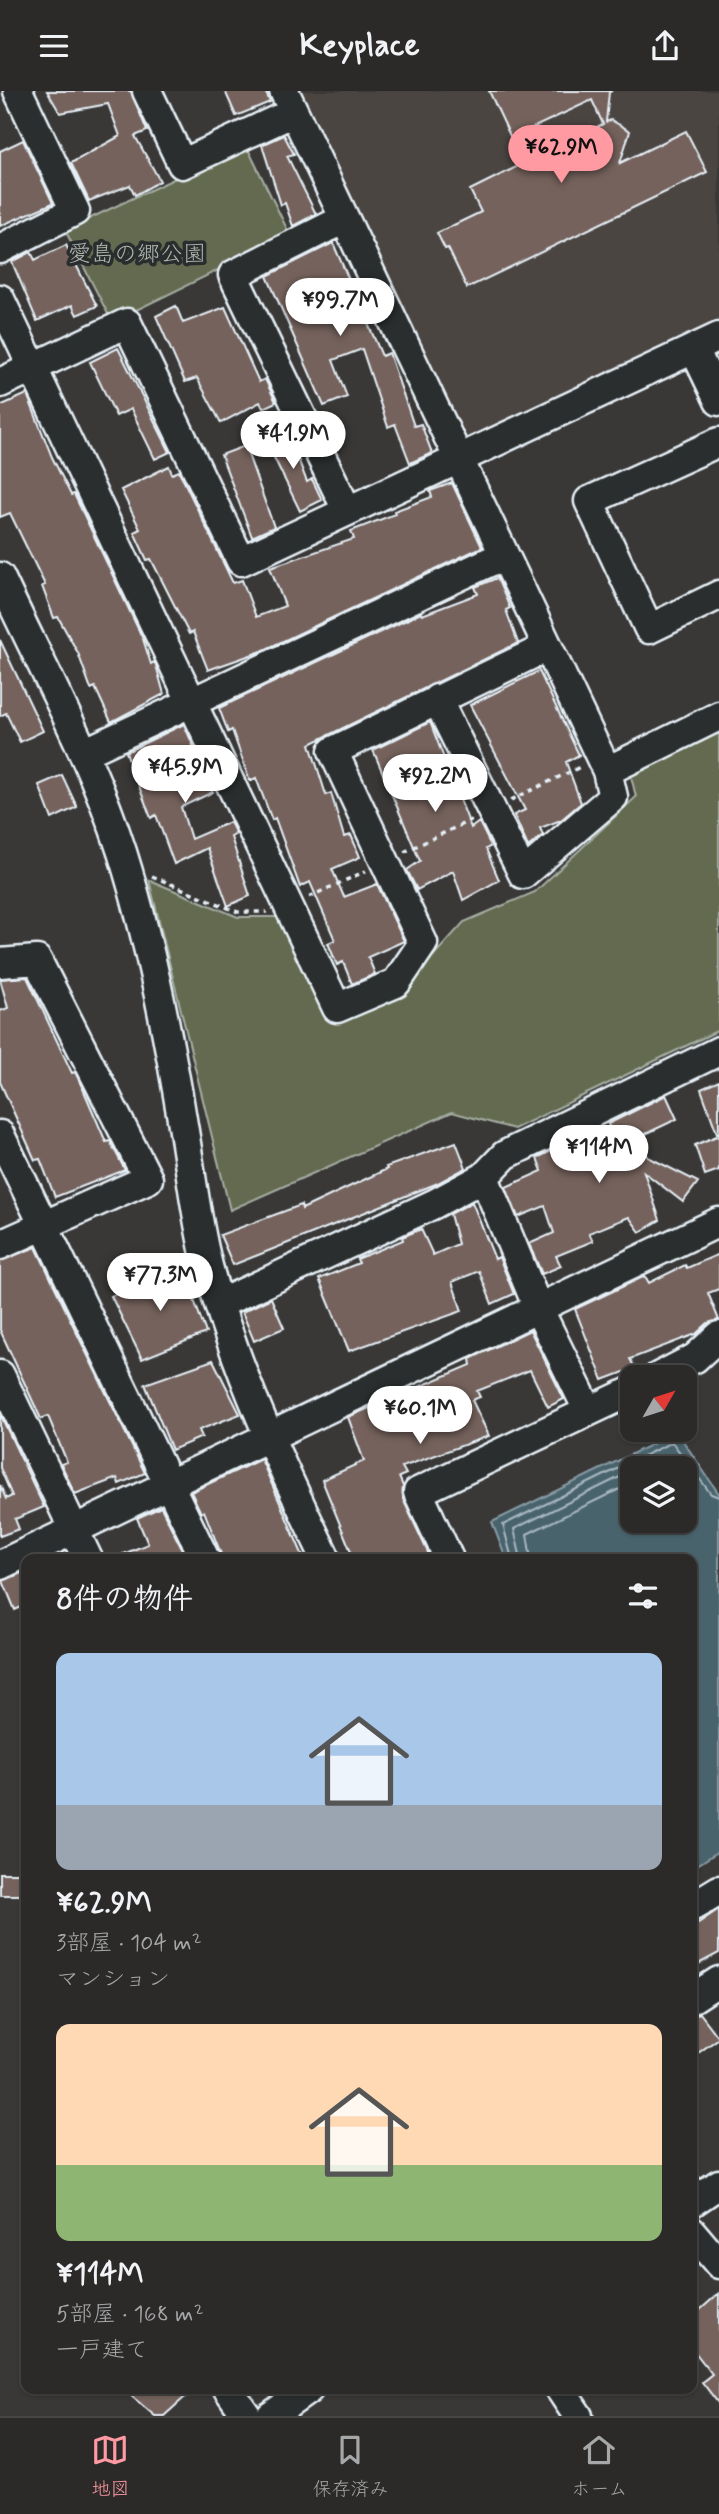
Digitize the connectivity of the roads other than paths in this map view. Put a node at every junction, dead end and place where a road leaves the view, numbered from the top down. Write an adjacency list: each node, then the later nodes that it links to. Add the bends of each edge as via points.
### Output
1 (18, 91): 5 (street, via 75,211)
2 (148, 91): 3 (street, via 182,164)
3 (289, 101): 4 (street)
4 (344, 219): 12 (street); 13 (street, via 233,275)
5 (0, 249)
6 (0, 299): 8 (street)
7 (707, 343): 10 (street); 12 (street)
8 (31, 368): 9 (street); 13 (street, via 127,323 241,561); 20 (street)
9 (0, 383)
10 (719, 401)
11 (719, 442): 16 (street, via 589,501 649,629)
12 (458, 457): 13 (street); 14 (street)
13 (347, 510)
14 (504, 555): 18 (street); 20 (street)
15 (0, 577): 17 (street)
16 (719, 595)
17 (12, 633): 22 (street)
18 (547, 647): 19 (street); 23 (street)
19 (437, 699): 20 (street, via 333,751 423,943 396,983 337,1008); 23 (street, via 523,874 613,797)
20 (192, 705): 22 (street)
21 (719, 716): 23 (street)
22 (84, 753): 31 (street, via 125,864 167,1026 207,1263)
23 (604, 764)
24 (0, 963): 29 (street, via 37,960 148,1179)
25 (719, 1051): 27 (street, via 505,1155)
26 (0, 1135): 29 (street)
27 (484, 1177): 31 (street); 32 (street)
28 (719, 1222): 32 (street)
29 (43, 1225): 30 (street); 39 (street)
30 (0, 1245)
31 (219, 1304): 38 (street)
32 (538, 1308): 37 (street); 38 (street)
33 (719, 1336): 34 (street)
34 (681, 1365)
35 (0, 1375): 40 (street)
36 (620, 1396): 37 (street)
37 (588, 1410): 45 (street, via 418,1492)
38 (269, 1439): 39 (street); 44 (street)
39 (169, 1482): 40 (street); 43 (street)
40 (75, 1531): 41 (street); 42 (street)
41 (24, 1554)
42 (86, 1554)
43 (203, 1554)
44 (324, 1554)
45 (447, 1554)
46 (21, 1555): 47 (street)
47 (0, 1565)
48 (719, 1890): 49 (street)
49 (697, 1903)
50 (719, 2184): 51 (street)
51 (697, 2199)
52 (697, 2238): 53 (street)
53 (719, 2264)
54 (232, 2394): 57 (street)
55 (302, 2394): 58 (street)
56 (563, 2394): 59 (street)
57 (247, 2416)
58 (271, 2416)
59 (578, 2416)

